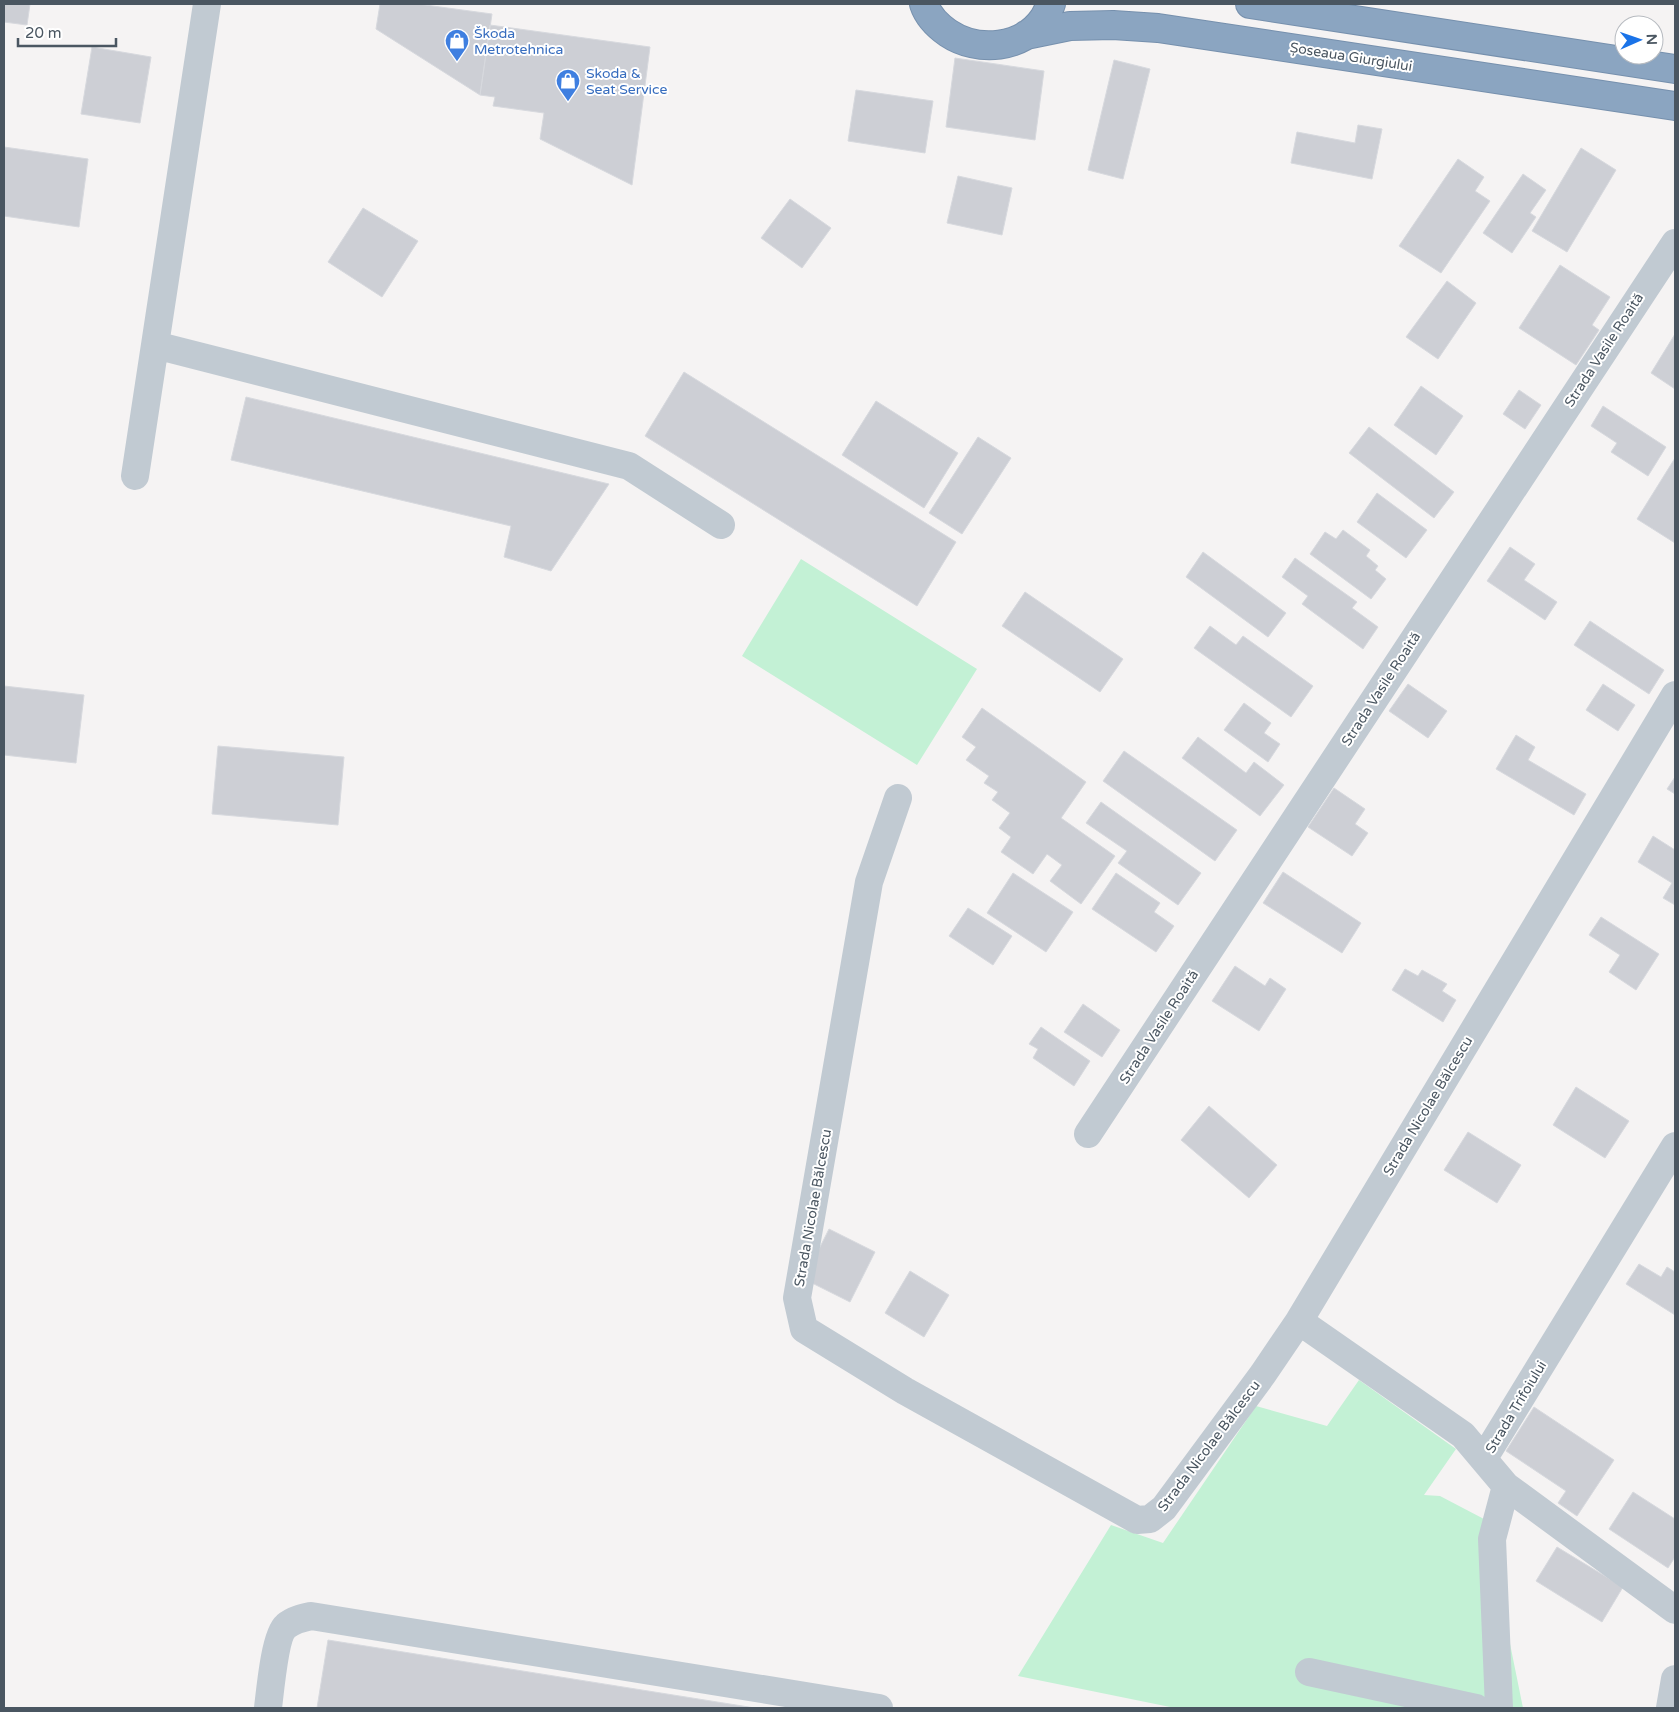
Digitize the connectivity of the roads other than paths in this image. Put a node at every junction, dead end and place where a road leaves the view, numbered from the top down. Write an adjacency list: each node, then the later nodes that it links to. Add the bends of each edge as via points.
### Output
1 (207, 4): 9 (street)
2 (1051, 4): 5 (highway, Șoseaua Giurgiului, via 1044,18)
3 (1250, 4): 6 (highway)
4 (921, 5): 5 (highway, Șoseaua Giurgiului, via 938,26 958,40 981,46 1005,44)
5 (1026, 35): 7 (highway, Șoseaua Giurgiului, via 1070,26 1158,28)
6 (1675, 69)
7 (1675, 106)
8 (1675, 243): 14 (street, Strada Vasile Roaită)
9 (155, 345): 10 (street); 11 (street, via 629,466)
10 (135, 476)
11 (721, 525)
12 (1675, 695): 16 (street, Strada Nicolae Bălcescu)
13 (898, 798): 16 (street, Strada Nicolae Bălcescu, via 869,882 797,1298 804,1329 905,1391 1138,1520 1150,1519 1164,1508 1264,1374)
14 (1088, 1134)
15 (1675, 1146): 17 (street, Strada Trifoiului)
16 (1299, 1321): 17 (street, via 1463,1435)
17 (1484, 1458): 18 (street, Strada Trifoiului)
18 (1506, 1486): 19 (street, Strada Trifoiului); 25 (street, via 1492,1539)
19 (1675, 1610)
20 (1309, 1672): 24 (street)
21 (1675, 1679): 26 (street)
22 (268, 1708): 23 (street, via 278,1641 284,1627 311,1616)
23 (879, 1708)
24 (1476, 1708)
25 (1499, 1708)
26 (1670, 1708)

